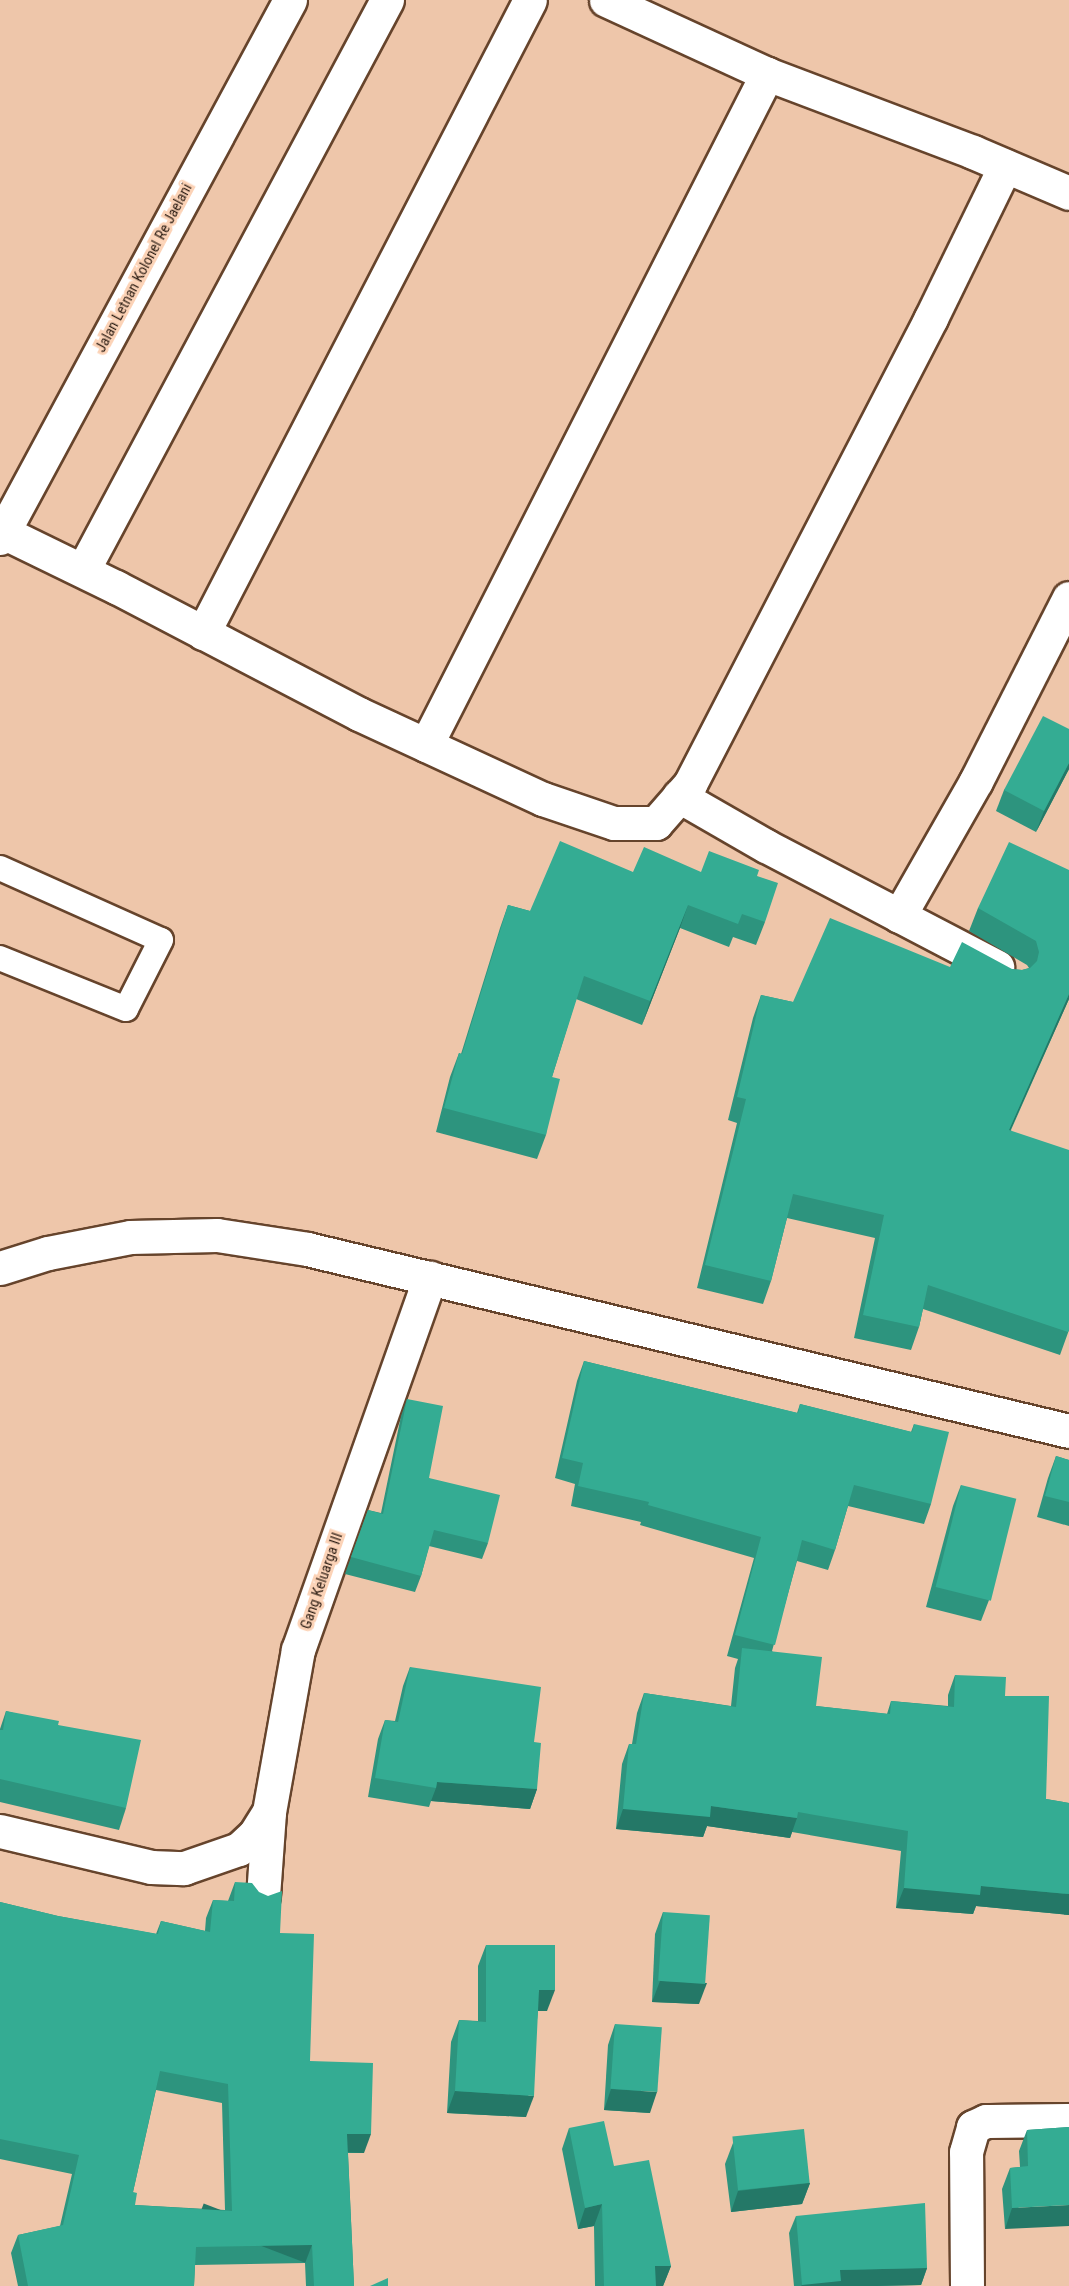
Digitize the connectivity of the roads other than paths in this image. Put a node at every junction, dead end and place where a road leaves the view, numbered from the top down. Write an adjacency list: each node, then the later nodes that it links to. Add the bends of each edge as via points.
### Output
1 (290, 0): 8 (street, Jalan Letnan Kolonel Re Jaelani)
2 (387, 0): 9 (street)
3 (530, 0): 11 (street)
4 (606, 0): 5 (street)
5 (767, 74): 6 (street); 12 (street)
6 (1005, 165): 7 (street); 13 (street, via 690,784)
7 (1069, 193)
8 (1, 535): 9 (street)
9 (83, 570): 11 (street)
10 (1069, 598): 15 (street, via 976,781)
11 (203, 633): 12 (street)
12 (426, 746): 13 (street, via 543,799 614,824 656,824)
13 (679, 796): 15 (street)
14 (0, 868): 16 (lane, via 161,940 126,1009)
15 (899, 916): 17 (street)
16 (0, 958)
17 (1012, 975)
18 (0, 1268): 19 (street, via 48,1253 130,1237 217,1235 307,1249)
19 (430, 1278): 20 (street); 21 (street, Gang Keluarga III, via 298,1650)
20 (1069, 1431)
21 (269, 1812): 22 (street, via 239,1850 184,1868 151,1867); 23 (street, Gang Keluarga III)
22 (0, 1831)
23 (263, 1896)
24 (1069, 2120): 25 (street, via 986,2121 974,2127 966,2152)
25 (967, 2286)

